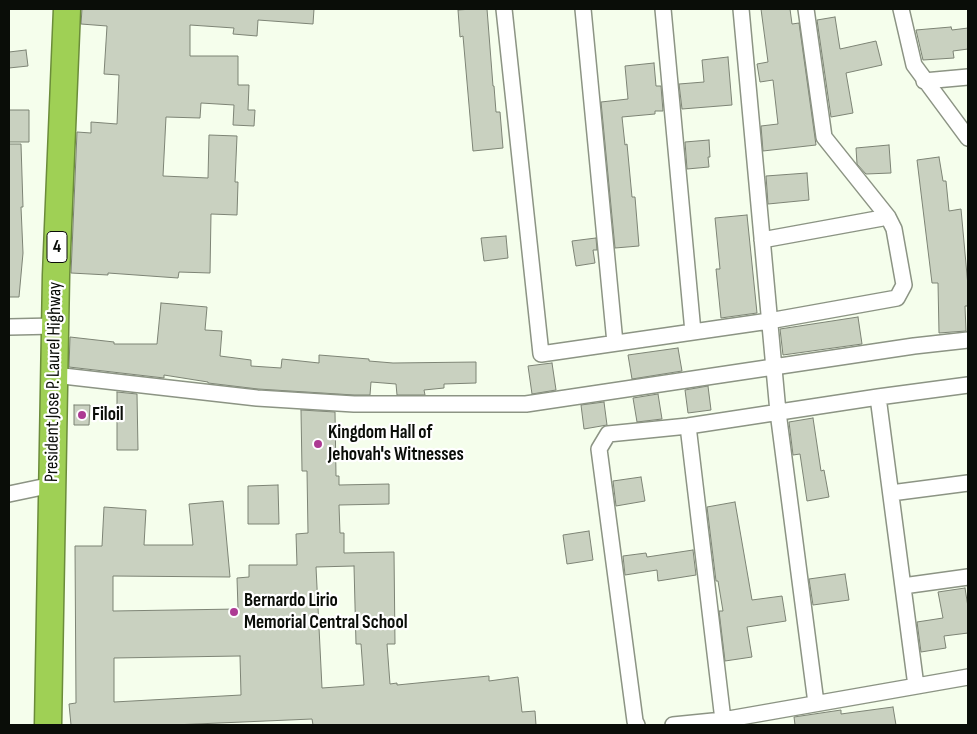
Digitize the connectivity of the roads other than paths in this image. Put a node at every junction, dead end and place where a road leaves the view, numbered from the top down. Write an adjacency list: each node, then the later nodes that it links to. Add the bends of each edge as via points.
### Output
1 (67, 9): 14 (highway, President Jose P. Laurel Highway / 4)
2 (504, 9): 18 (street, via 541,354)
3 (583, 9): 18 (street)
4 (663, 9): 16 (street)
5 (741, 9): 12 (street)
6 (806, 9): 11 (street, via 824,137)
7 (901, 9): 9 (street, via 914,65)
8 (968, 77): 9 (street)
9 (924, 81): 10 (street)
10 (968, 138)
11 (888, 217): 12 (street); 13 (street, via 894,229 904,285 897,298)
12 (762, 240): 13 (street)
13 (769, 321): 16 (street); 19 (street)
14 (55, 326): 15 (street); 20 (highway, President Jose P. Laurel Highway / 4)
15 (9, 327)
16 (693, 332): 18 (street)
17 (968, 340): 19 (street)
18 (615, 343)
19 (774, 366): 20 (street, via 516,404 354,404 266,399); 23 (street)
20 (54, 375): 26 (highway, President Jose P. Laurel Highway / 4)
21 (968, 385): 22 (street)
22 (878, 397): 23 (street); 27 (street)
23 (778, 412): 24 (street); 33 (street)
24 (688, 426): 34 (street); 36 (street, via 608,434 599,449)
25 (968, 483): 27 (street)
26 (52, 486): 28 (street); 35 (highway, President Jose P. Laurel Highway / 4)
27 (891, 493): 30 (street)
28 (9, 494)
29 (968, 577): 30 (street)
30 (903, 586): 32 (street)
31 (968, 677): 32 (street)
32 (916, 686): 33 (street)
33 (816, 703): 34 (street)
34 (723, 720): 37 (street)
35 (48, 725)
36 (638, 725)
37 (673, 725)

